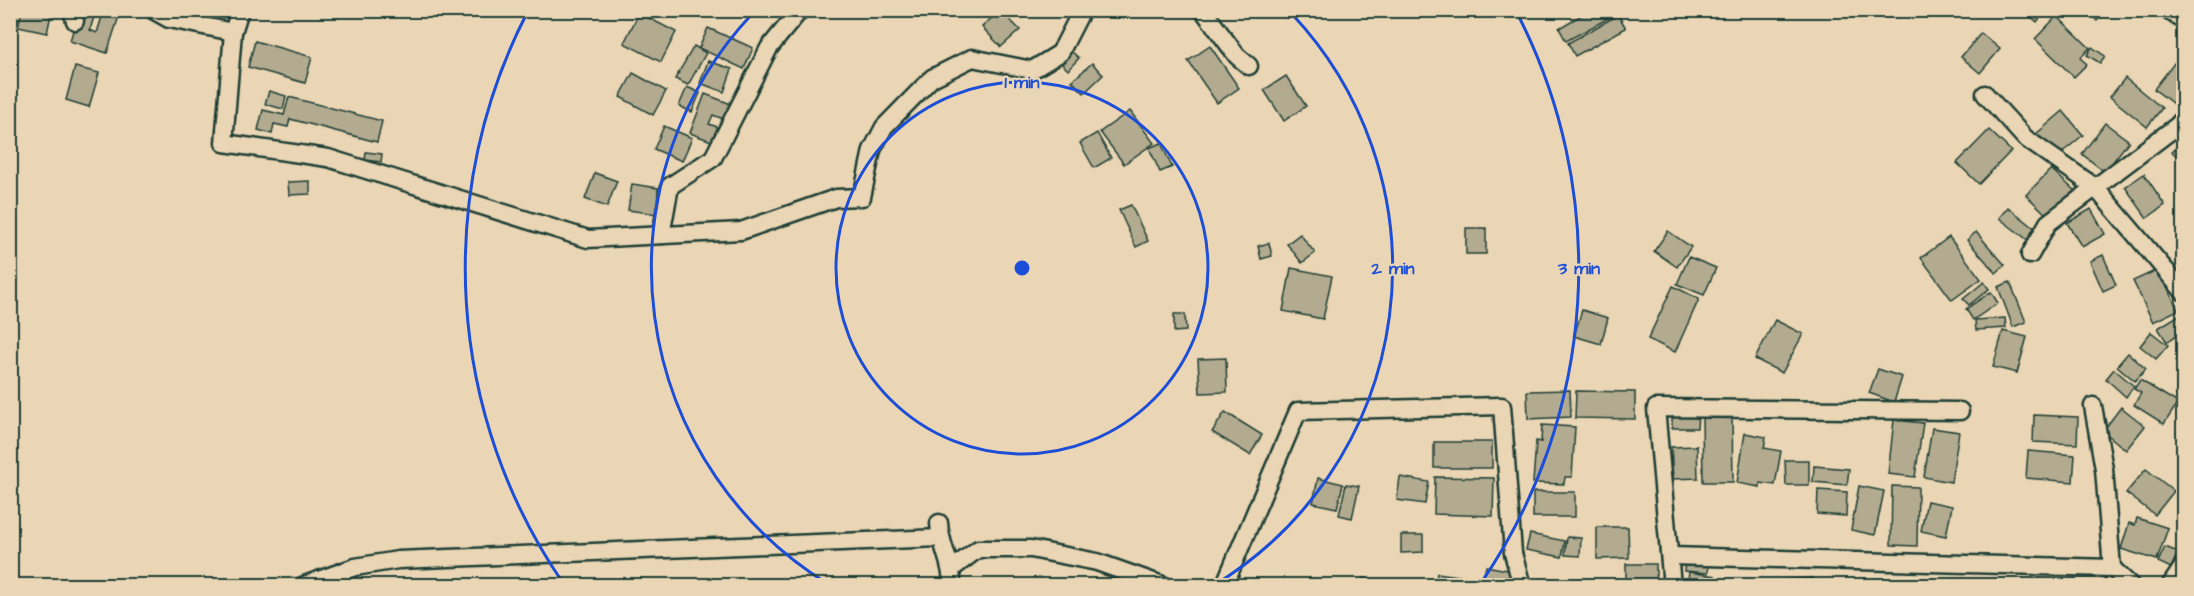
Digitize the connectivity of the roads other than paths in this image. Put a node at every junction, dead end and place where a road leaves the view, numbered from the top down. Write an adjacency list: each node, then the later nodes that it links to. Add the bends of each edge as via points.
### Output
1 (153, 10): 8 (street, via 170,19)
2 (240, 10): 8 (street)
3 (800, 10): 13 (street, via 769,48 713,158 670,186)
4 (1082, 10): 13 (street, via 1060,53 1032,70 972,58 932,78 884,128 872,150 862,197 836,198 741,231)
5 (1203, 10): 9 (street)
6 (2168, 10): 7 (street)
7 (2184, 21)
8 (233, 32): 13 (street, via 225,143 328,158 588,239)
9 (1249, 66)
10 (1985, 94): 12 (street, via 2025,138)
11 (2184, 118): 12 (street)
12 (2095, 187): 14 (street, via 2048,223); 15 (street)
13 (661, 235)
14 (2030, 255)
15 (2184, 292)
16 (2093, 406): 21 (street, via 2104,469)
17 (1959, 411): 18 (street, via 1656,408)
18 (1671, 555): 21 (street); 27 (street)
19 (2184, 565): 29 (street)
20 (953, 568): 22 (street, via 940,531 398,560 355,567); 23 (street); 24 (street, via 978,549 1031,549 1096,562)
21 (2112, 568): 28 (street)
22 (302, 585)
23 (952, 585)
24 (1165, 585)
25 (1224, 585): 26 (street, via 1298,411 1502,406 1513,553)
26 (1522, 585)
27 (1672, 585)
28 (2131, 585)
29 (2170, 585)

